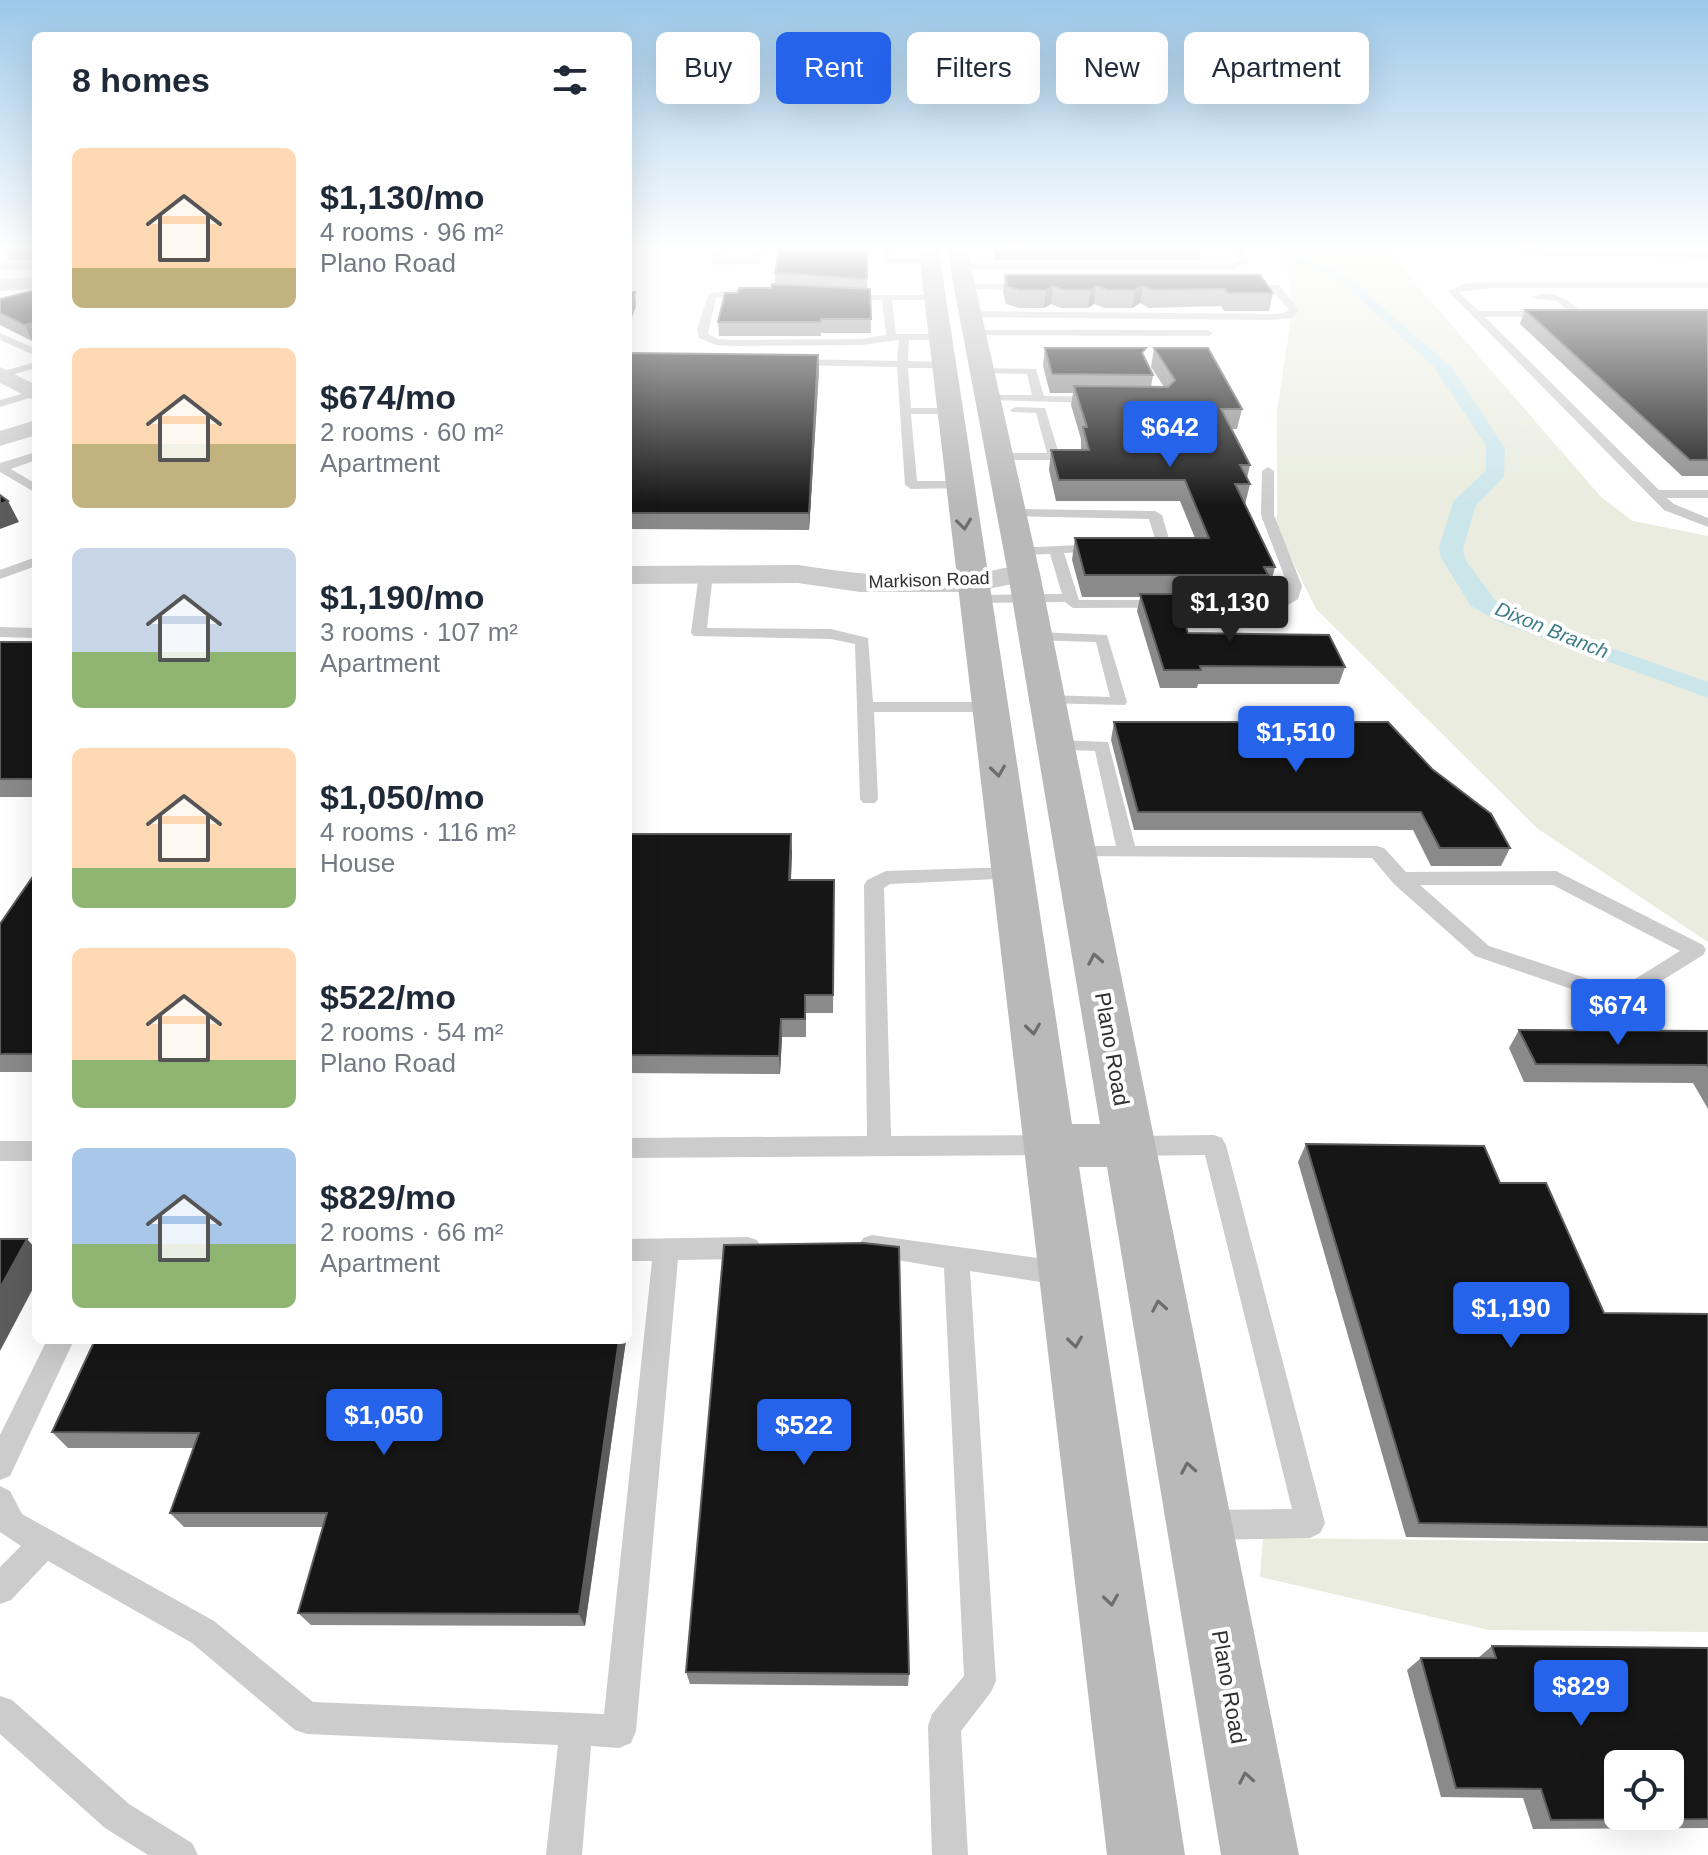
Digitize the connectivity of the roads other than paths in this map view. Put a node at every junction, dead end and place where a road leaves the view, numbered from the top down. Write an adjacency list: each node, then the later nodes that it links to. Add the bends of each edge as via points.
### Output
1 (702, 332): 9 (lane, via 716,342 735,343)
2 (896, 332): 9 (lane)
3 (939, 332): 10 (main road)
4 (975, 332): 16 (main road, Plano Road)
5 (1171, 332): 7 (lane)
6 (1493, 332): 34 (lane)
7 (1208, 333)
8 (0, 336): 11 (lane)
9 (897, 337): 10 (lane); 13 (lane)
10 (940, 337): 14 (main road)
11 (32, 351)
12 (772, 362): 13 (lane)
13 (903, 364): 14 (lane); 24 (lane)
14 (944, 365): 16 (main road); 25 (main road)
15 (32, 366): 17 (lane)
16 (983, 368): 20 (lane, via 1032,371); 23 (main road, Plano Road)
17 (0, 374): 18 (street)
18 (32, 391)
19 (32, 394): 22 (lane)
20 (1039, 399): 21 (lane); 23 (lane)
21 (1117, 400)
22 (0, 404)
23 (991, 404): 29 (main road, Plano Road); 29 (lane, via 1041,410 1054,457)
24 (906, 411): 25 (lane); 32 (lane, via 911,485)
25 (950, 411): 32 (main road)
26 (32, 428): 27 (street)
27 (0, 439)
28 (32, 457): 30 (lane)
29 (1001, 457): 36 (main road, Plano Road)
30 (0, 468): 33 (lane)
31 (1268, 471): 47 (lane, via 1264,501 1274,540 1295,584 1289,600 1073,604)
32 (959, 485): 46 (main road, one-way to 46)
33 (32, 487)
34 (1655, 494): 35 (lane); 37 (lane, via 1669,507)
35 (1708, 494)
36 (1012, 513): 38 (lane, via 1155,515 1164,546); 43 (main road, Plano Road)
37 (1708, 523)
38 (1133, 547)
39 (1118, 548): 40 (lane)
40 (1056, 550): 43 (lane); 47 (lane)
41 (32, 563): 44 (lane)
42 (706, 574): 45 (street, Markison Road); 46 (street, Markison Road, via 798,574 860,583); 52 (lane, via 699,633 831,634 863,641)
43 (1024, 574): 46 (street, Markison Road); 47 (lane); 50 (main road, Plano Road)
44 (0, 575)
45 (632, 575)
46 (972, 581): 53 (main road)
47 (1071, 598)
48 (0, 632): 49 (lane)
49 (32, 633)
50 (1036, 637): 51 (main road, Plano Road); 51 (lane, via 1102,638 1119,702)
51 (1047, 700): 54 (main road, Plano Road)
52 (866, 707): 53 (lane); 55 (lane)
53 (989, 707): 58 (main road, one-way to 58)
54 (1055, 745): 56 (main road, Plano Road); 57 (lane, via 1102,746)
55 (869, 799)
56 (1075, 852): 57 (lane); 62 (main road, Plano Road, one-way to 56)
57 (1127, 852): 59 (lane, via 1377,852)
58 (1013, 873): 60 (main road, one-way to 60); 61 (lane, via 886,878 874,885)
59 (1401, 879): 59 (lane, via 1556,878 1696,950 1621,998 1482,951)
60 (1049, 1145): 61 (lane); 62 (main road); 71 (main road)
61 (879, 1146): 63 (lane)
62 (1130, 1146): 75 (main road, Plano Road, one-way to 62); 75 (lane, via 1214,1145 1310,1523)
63 (632, 1148)
64 (0, 1151): 65 (lane)
65 (32, 1151)
66 (854, 1246): 70 (lane)
67 (776, 1247): 68 (lane)
68 (666, 1249): 69 (lane); 79 (lane, via 619,1731)
69 (632, 1250)
70 (956, 1259): 71 (lane); 82 (lane, via 980,1681 944,1726)
71 (1066, 1274): 83 (main road, one-way to 83)
72 (59, 1344): 73 (lane)
73 (0, 1466)
74 (0, 1501): 76 (lane, via 12,1524)
75 (1199, 1525): 84 (main road, Plano Road, one-way to 75)
76 (45, 1543): 77 (lane); 79 (lane, via 203,1632 307,1718)
77 (0, 1589)
78 (0, 1712): 80 (lane, via 117,1816)
79 (576, 1730): 81 (lane)
80 (180, 1855)
81 (564, 1855)
82 (950, 1855)
83 (1146, 1855)
84 (1260, 1855)

